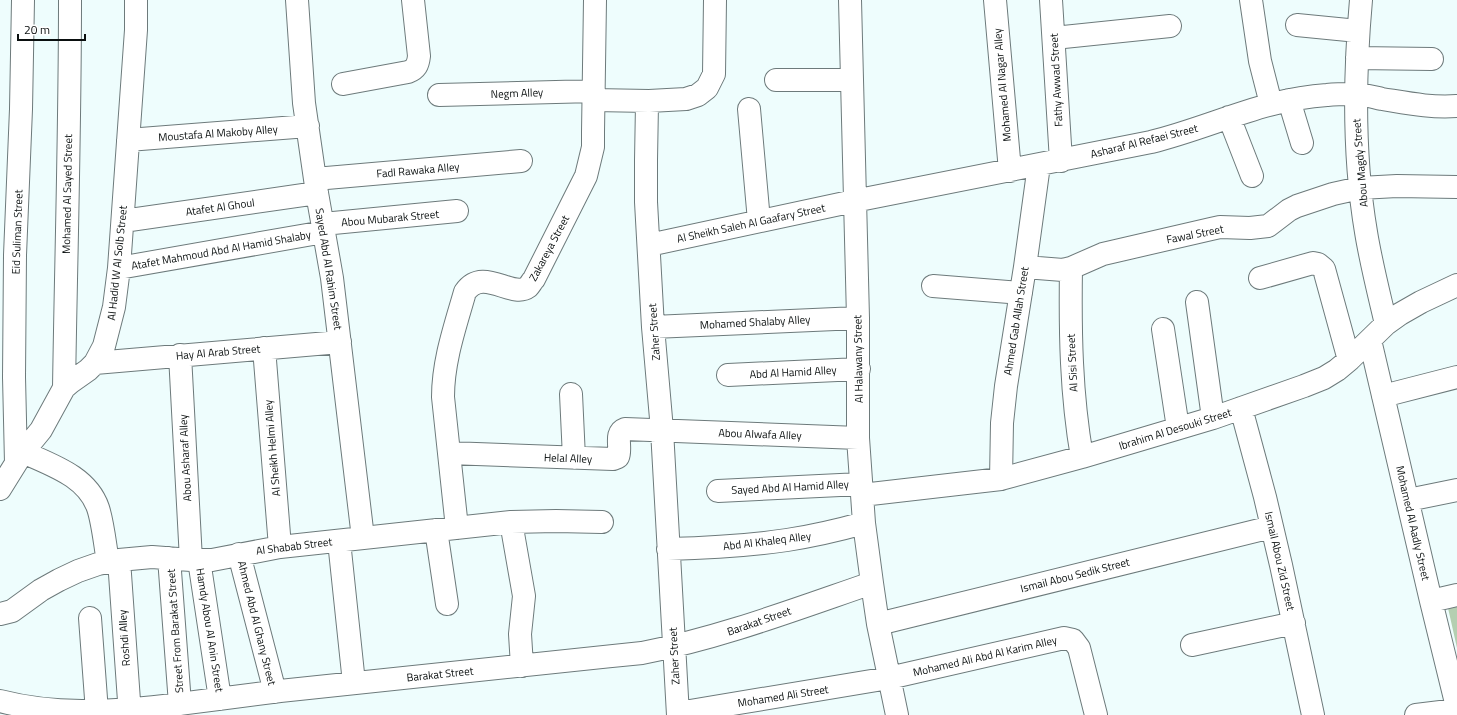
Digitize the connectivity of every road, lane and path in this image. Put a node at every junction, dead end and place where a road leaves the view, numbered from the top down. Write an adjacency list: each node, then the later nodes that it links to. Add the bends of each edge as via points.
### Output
1 (23, 0): 78 (street, Eid Suliman Street, via 14,377)
2 (70, 0): 68 (street, Mohamed Al Sayed Street)
3 (136, 0): 31 (street, Al Hadid W Al Solb Street)
4 (297, 0): 30 (street, Sayed Abd Al Rahim Street)
5 (414, 0): 21 (street, via 419,56 415,68 408,72)
6 (595, 0): 24 (street, Zakareya Street)
7 (715, 0): 25 (street, via 714,74 707,88 698,95 686,99)
8 (850, 0): 20 (street, Al Halawany Street)
9 (994, 0): 36 (street, Mohamed Al Nagar Alley)
10 (1051, 0): 16 (street, Fathy Awwad Street)
11 (1251, 0): 26 (street, via 1260,61)
12 (1361, 0): 15 (street, Abou Magdy Street)
13 (1170, 26): 16 (street)
14 (1297, 26): 15 (street)
15 (1358, 31): 17 (street, Abou Magdy Street)
16 (1054, 38): 34 (street, Fathy Awwad Street)
17 (1357, 58): 18 (street); 22 (street, Abou Magdy Street)
18 (1432, 59)
19 (776, 80): 20 (street)
20 (852, 80): 41 (street, Al Halawany Street)
21 (343, 84)
22 (1355, 94): 26 (street, Asharaf Al Refaei Street); 27 (street, Asharaf Al Refaei Street, via 1425,106); 40 (street, Abou Magdy Street)
23 (439, 95): 24 (street, Negm Alley)
24 (594, 95): 25 (street, Negm Alley); 76 (street, Zakareya Street, via 593,147 586,176 534,279 528,287 522,289 475,282 465,292 449,345 443,380)
25 (649, 101): 46 (street, Zaher Street, via 646,160)
26 (1280, 102): 29 (street, Asharaf Al Refaei Street); 32 (street)
27 (1457, 106)
28 (749, 109): 44 (street)
29 (1229, 116): 34 (street, Asharaf Al Refaei Street, via 1178,136); 37 (street)
30 (308, 126): 31 (street, Moustafa Al Makoby Alley); 38 (street, Sayed Abd Al Rahim Street)
31 (128, 140): 43 (street, Al Hadid W Al Solb Street)
32 (1302, 143)
33 (521, 161): 38 (street, Fadl Rawaka Alley)
34 (1061, 161): 35 (street, Asharaf Al Refaei Street)
35 (1039, 165): 36 (street, Asharaf Al Refaei Street); 47 (street, Ahmed Gab Allah Street)
36 (1010, 170): 41 (street, Asharaf Al Refaei Street)
37 (1252, 176)
38 (316, 186): 43 (street, Atafet Al Ghoul); 45 (street, Sayed Abd Al Rahim Street)
39 (1457, 187): 40 (street, Fawal Street)
40 (1360, 188): 49 (street, Fawal Street, via 1297,206 1268,226 1211,228 1104,254); 56 (street, Abou Magdy Street, via 1366,232)
41 (854, 201): 44 (street, Al Sheikh Saleh Al Gaafary Street); 55 (street, Al Halawany Street)
42 (457, 212): 45 (street, Abou Mubarak Street)
43 (123, 221): 48 (street, Al Hadid W Al Solb Street)
44 (759, 221): 46 (street, Al Sheikh Saleh Al Gaafary Street)
45 (323, 228): 48 (street, Atafet Mahmoud Abd Al Hamid Shalaby); 60 (street, Sayed Abd Al Rahim Street)
46 (649, 245): 57 (street, Zaher Street)
47 (1025, 267): 49 (street, Fawal Street, via 1054,270); 53 (street, Ahmed Gab Allah Street)
48 (118, 268): 64 (street, Al Hadid W Al Solb Street, via 109,328 104,346)
49 (1071, 268): 77 (street, Al Sisi Street, via 1072,384)
50 (1260, 278): 63 (street, via 1313,263 1321,266 1324,269)
51 (933, 286): 53 (street)
52 (1457, 286): 56 (street, Ibrahim Al Desouki Street, via 1421,302)
53 (1021, 293): 80 (street, Ahmed Gab Allah Street, via 1002,423)
54 (1197, 302): 72 (street)
55 (858, 318): 57 (street, Mohamed Shalaby Alley); 65 (street, Al Halawany Street)
56 (1386, 324): 59 (street, Ibrahim Al Desouki Street)
57 (653, 327): 74 (street, Zaher Street)
58 (1163, 329): 73 (street)
59 (1370, 340): 63 (street, Ibrahim Al Desouki Street); 70 (street, Mohamed Al Aadly Street)
60 (340, 342): 61 (street, Hay Al Arab Street); 91 (street, Sayed Abd Al Rahim Street)
61 (264, 348): 62 (street, Hay Al Arab Street); 93 (street, Al Sheikh Helmi Alley)
62 (180, 355): 64 (street, Hay Al Arab Street); 97 (street, Abou Asharaf Alley)
63 (1349, 360): 71 (street, Ibrahim Al Desouki Street, via 1324,378)
64 (95, 363): 68 (street, Al Hadid W Al Solb Street)
65 (859, 369): 66 (street, Abd Al Hamid Alley); 75 (street, Al Halawany Street)
66 (728, 375)
67 (1457, 377): 70 (street)
68 (64, 388): 78 (street, Al Hadid W Al Solb Street, via 41,430)
69 (571, 394): 79 (street)
70 (1383, 396): 85 (street, Mohamed Al Aadly Street)
71 (1241, 408): 72 (street, Ibrahim Al Desouki Street); 89 (street, Ismail Abou Zid Street)
72 (1213, 418): 73 (street, Ibrahim Al Desouki Street)
73 (1178, 428): 77 (street, Ibrahim Al Desouki Street)
74 (662, 430): 75 (street, Abou Alwafa Alley); 79 (street, Helal Alley, via 623,429 619,434 618,457); 94 (street, Zaher Street)
75 (858, 438): 82 (street, Al Halawany Street)
76 (449, 454): 79 (street, Helal Alley); 90 (street, Zakareya Street)
77 (1082, 457): 80 (street, Ibrahim Al Desouki Street)
78 (20, 458): 81 (street, Al Hadid W Al Solb Street); 98 (street, Roshdi Alley, via 68,473 80,482 98,507)
79 (574, 458)
80 (1001, 479): 82 (street, Ibrahim Al Desouki Street)
81 (0, 489)
82 (862, 489): 83 (street, Sayed Abd Al Hamid Alley); 88 (street, Al Halawany Street)
83 (718, 490)
84 (1457, 490): 85 (street)
85 (1408, 500): 101 (street, Mohamed Al Aadly Street)
86 (511, 522): 87 (street, Al Shabab Street); 90 (street, Al Shabab Street); 109 (street, via 524,596 520,634)
87 (602, 522)
88 (864, 523): 94 (street, Abd Al Khaleq Alley, via 826,533 771,542); 99 (street, Al Halawany Street)
89 (1272, 527): 105 (street, Ismail Abou Zid Street); 106 (street, Ismail Abou Sedik Street)
90 (447, 529): 91 (street, Al Shabab Street); 102 (street, Zakareya Street)
91 (363, 538): 92 (street, Al Shabab Street)
92 (339, 541): 93 (street, Al Shabab Street); 111 (street)
93 (280, 547): 95 (street, Al Shabab Street)
94 (668, 549): 108 (street, Zaher Street)
95 (240, 554): 97 (street, Al Shabab Street); 112 (street, Ahmed Abd Al Ghany Street)
96 (169, 558): 97 (street, Al Shabab Street); 98 (street, Al Shabab Street); 116 (street, Street From Barakat Street)
97 (195, 560): 113 (street, Hamdy Abou Al Anin Street)
98 (114, 561): 103 (street, Al Shabab Street, via 78,571 41,590 12,611); 119 (street, Roshdi Alley)
99 (872, 583): 106 (street, Al Halawany Street); 108 (street, Barakat Street, via 716,636)
100 (1457, 595): 101 (street)
101 (1431, 601): 115 (street, Mohamed Al Aadly Street)
102 (447, 604)
103 (0, 614)
104 (90, 618): 118 (street)
105 (1294, 623): 107 (street); 123 (street, Ismail Abou Zid Street)
106 (878, 624): 110 (street, Al Halawany Street)
107 (1192, 644)
108 (674, 647): 109 (street, Barakat Street); 120 (street, Zaher Street)
109 (522, 666): 111 (street, Barakat Street)
110 (889, 678): 120 (street, Mohamed Ali Street); 121 (street, Al Halawany Street); 122 (street, Mohamed Ali Abd Al Karim Alley, via 1058,639 1069,639 1079,648)
111 (354, 683): 112 (street, Barakat Street)
112 (274, 692): 113 (street, Barakat Street)
113 (220, 700): 116 (street, Barakat Street)
114 (0, 701): 118 (street, Barakat Street, via 21,708 48,712)
115 (1457, 707)
116 (176, 708): 119 (street, Barakat Street)
117 (1457, 710): 124 (street)
118 (97, 712): 119 (street, Barakat Street)
119 (130, 712)
120 (678, 714)
121 (897, 715)
122 (1096, 715)
123 (1313, 715)
124 (1416, 715)

